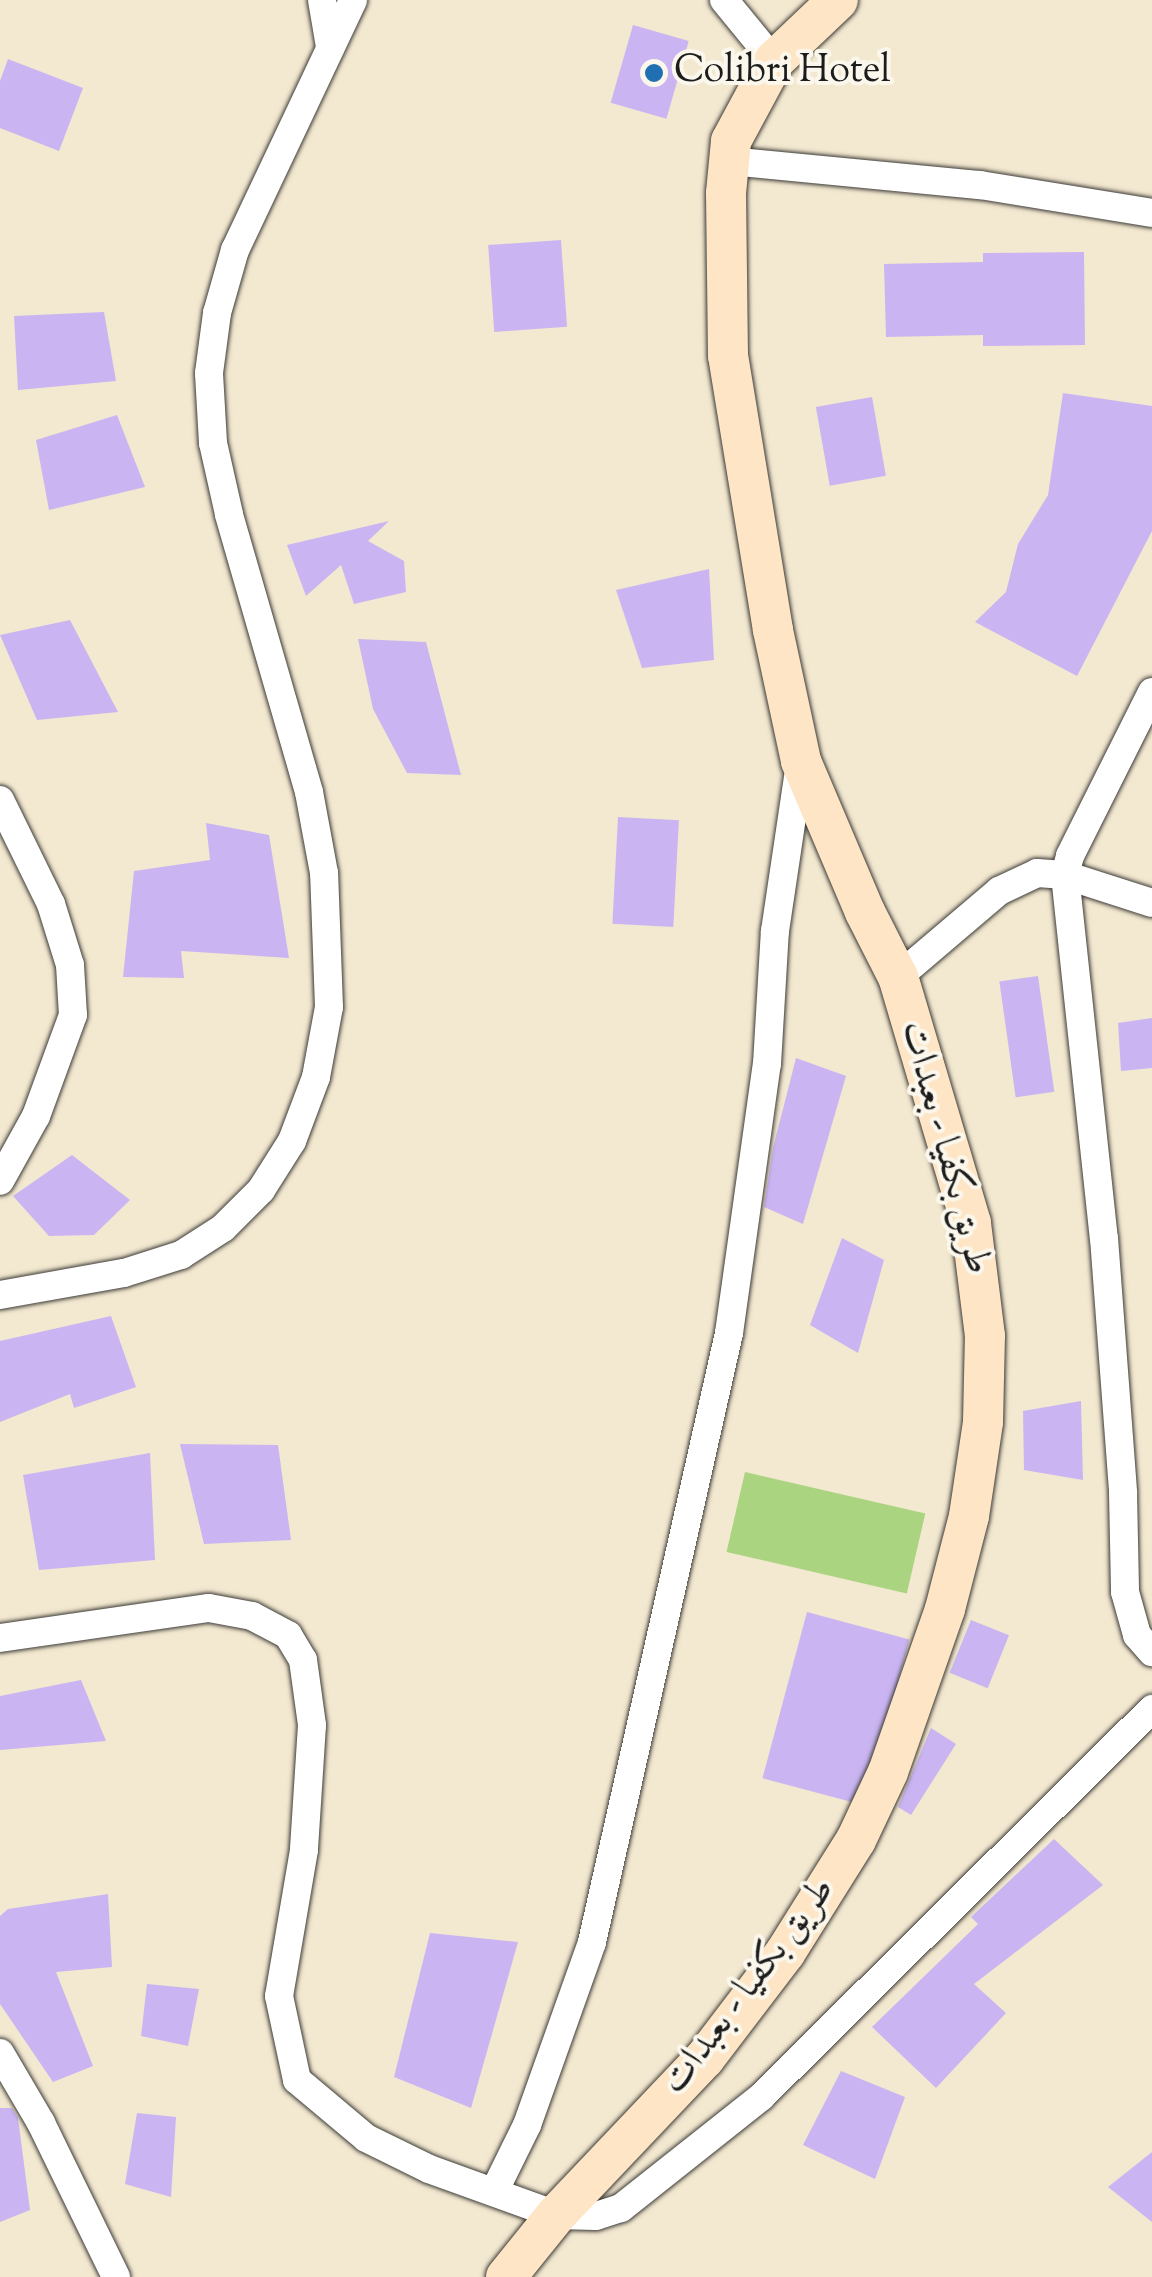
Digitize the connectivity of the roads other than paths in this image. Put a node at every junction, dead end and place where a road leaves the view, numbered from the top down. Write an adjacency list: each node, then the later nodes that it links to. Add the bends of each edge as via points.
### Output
1 (322, 0): 5 (street)
2 (353, 0): 5 (street)
3 (838, 0): 6 (main road, طريق بكفيا - بعبدات)
4 (727, 1): 6 (street)
5 (330, 48): 16 (street, via 234,250 209,374 213,442 228,514 309,792 324,872 330,1007 316,1077 292,1141 262,1190 223,1228 182,1255 124,1273)
6 (774, 61): 7 (main road, طريق بكفيا - بعبدات, via 744,111)
7 (730, 161): 8 (street, via 980,185); 10 (main road, طريق بكفيا - بعبدات, via 728,356 772,630)
8 (1152, 212)
9 (1152, 692): 12 (street)
10 (801, 760): 14 (main road, طريق بكفيا - بعبدات); 21 (street, via 730,1332 592,1942 527,2125)
11 (0, 800): 15 (street, via 51,904 70,965 73,1015 36,1116)
12 (1065, 875): 13 (street); 14 (street, via 1037,872 999,891); 18 (street, via 1104,1238 1125,1592 1137,1634)
13 (1152, 903)
14 (898, 977): 22 (main road, طريق بكفيا - بعبدات, via 972,1223 985,1336 983,1422 945,1609 888,1772 822,1900 705,2058)
15 (0, 1180)
16 (0, 1294)
17 (0, 1638): 21 (street, via 210,1608 252,1616 288,1635 306,1673 312,1725 304,1850 279,1996 297,2080 366,2138)
18 (1152, 1652)
19 (1152, 1709): 22 (street, via 761,2097 621,2208)
20 (0, 2053): 23 (street)
21 (494, 2192): 22 (street)
22 (556, 2216): 24 (main road, طريق بكفيا - بعبدات)
23 (116, 2277)
24 (506, 2277)

